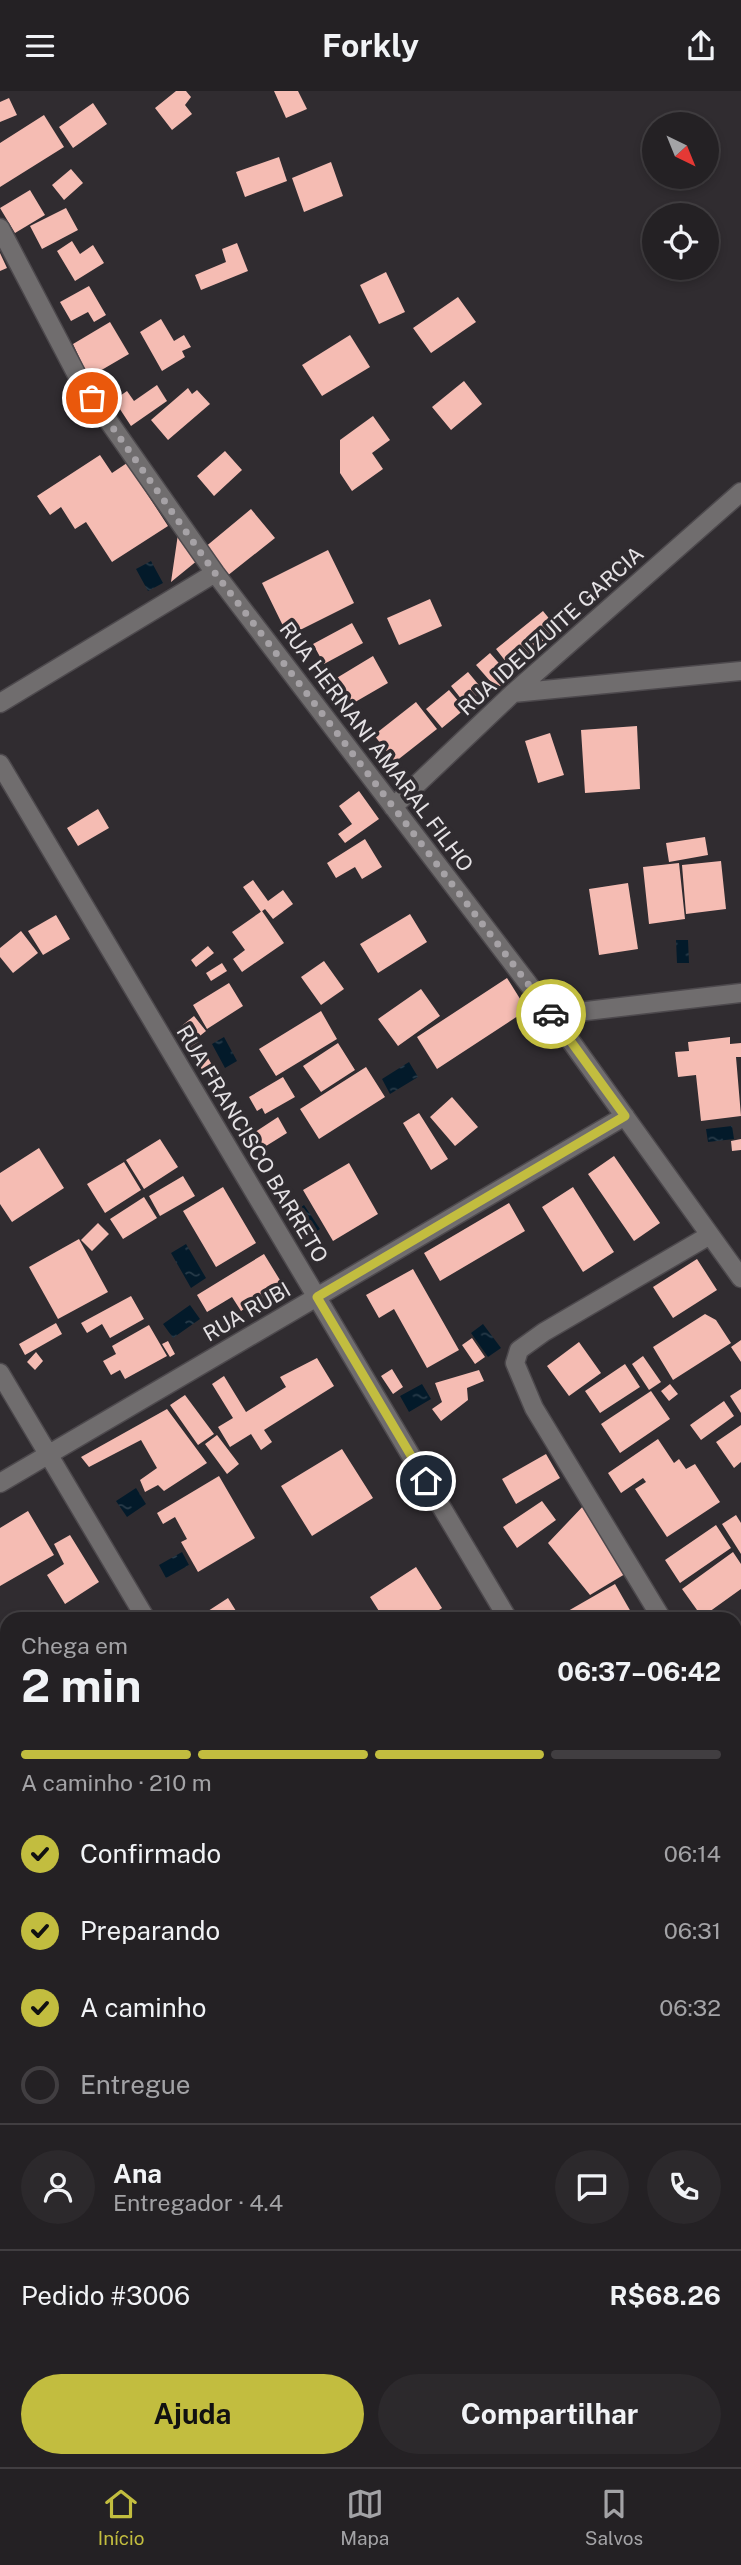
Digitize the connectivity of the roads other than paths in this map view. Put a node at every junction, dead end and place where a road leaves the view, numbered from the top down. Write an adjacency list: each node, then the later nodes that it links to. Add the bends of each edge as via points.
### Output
1 (0, 228): 3 (street, RUA HERNANI AMARAL FILHO, via 79,379)
2 (741, 492): 5 (street, RUA IDEUZUITE GARCIA)
3 (215, 573): 6 (street); 8 (street, RUA HERNANI AMARAL FILHO)
4 (741, 671): 5 (street)
5 (513, 693): 8 (street, RUA IDEUZUITE GARCIA)
6 (0, 703)
7 (0, 764): 14 (street, RUA FRANCISCO BARRETO)
8 (394, 807): 10 (street, RUA HERNANI AMARAL FILHO)
9 (741, 993): 10 (street)
10 (552, 1015): 11 (street, RUA HERNANI AMARAL FILHO)
11 (625, 1116): 12 (street, RUA HERNANI AMARAL FILHO); 14 (street, RUA RUBI)
12 (710, 1235): 13 (street, RUA HERNANI AMARAL FILHO); 20 (street, via 544,1332 519,1350 515,1363 540,1419)
13 (741, 1278)
14 (317, 1297): 16 (street, RUA RUBI); 19 (street, RUA FRANCISCO BARRETO)
15 (0, 1373): 16 (street)
16 (48, 1455): 17 (street, RUA RUBI); 18 (street)
17 (0, 1483)
18 (142, 1612)
19 (504, 1612)
20 (658, 1612)

